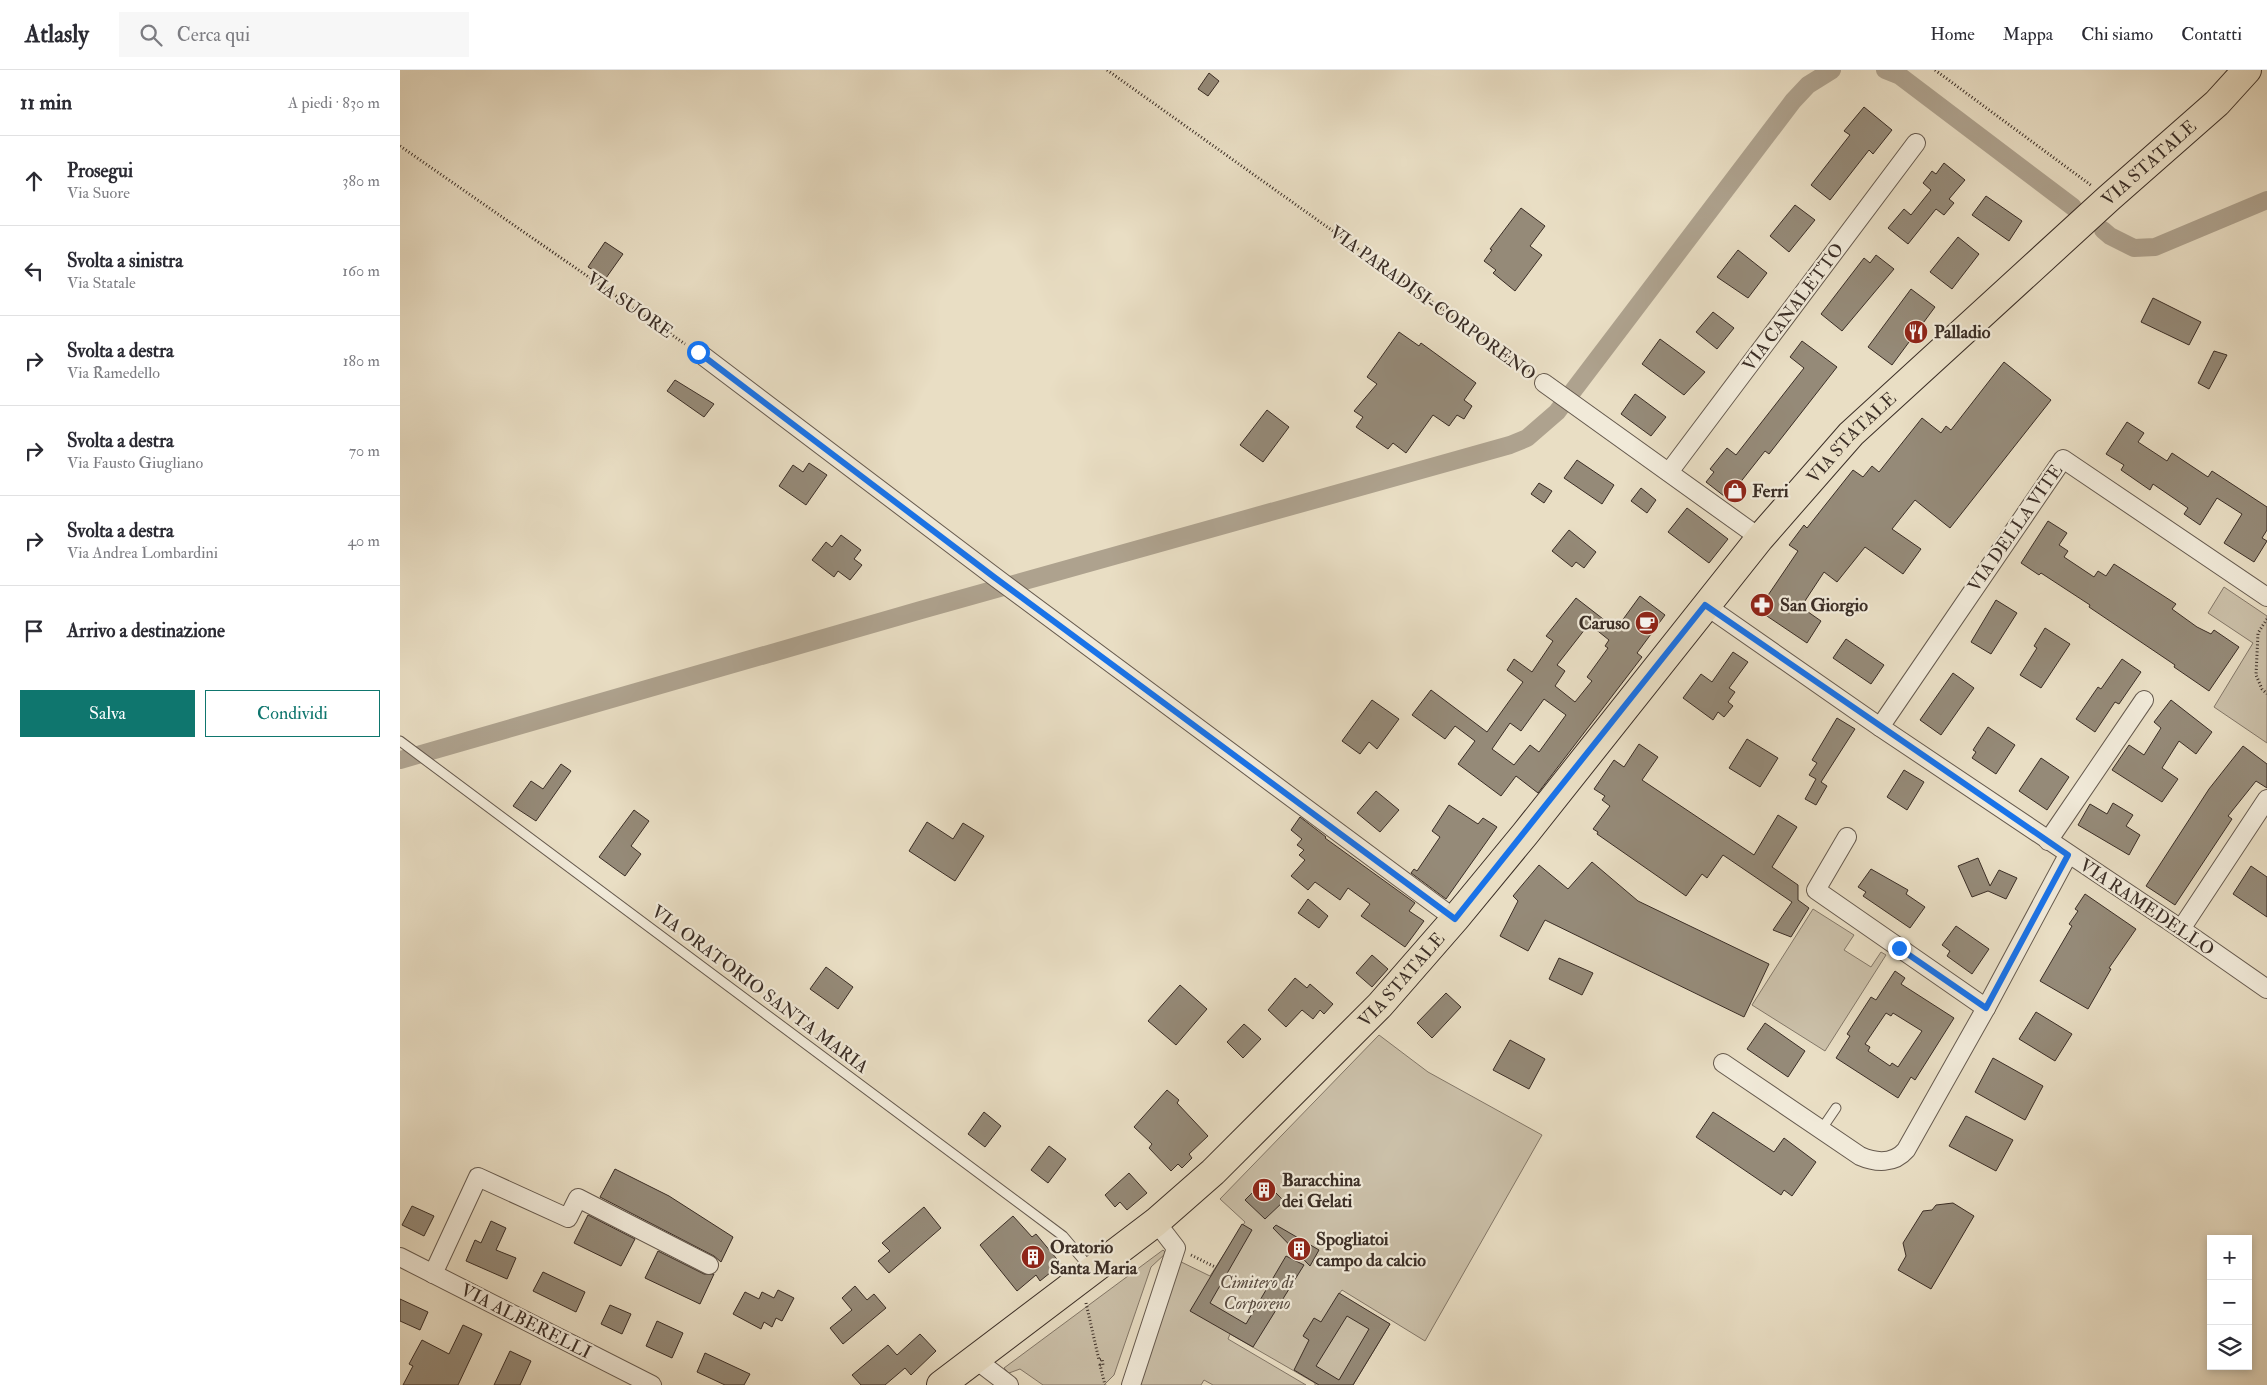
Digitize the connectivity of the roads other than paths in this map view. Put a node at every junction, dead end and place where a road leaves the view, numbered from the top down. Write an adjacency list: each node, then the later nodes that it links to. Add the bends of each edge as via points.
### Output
1 (2247, 70): 6 (main road, VIA STATALE, via 2217,103 1851,434)
2 (1916, 143): 5 (street, VIA CANALETTO)
3 (698, 352): 16 (street, via 994,577)
4 (1544, 383): 5 (street, VIA PARADISI-CORPORENO)
5 (1669, 472): 6 (street, VIA PARADISI-CORPORENO)
6 (1760, 538): 8 (main road, VIA STATALE)
7 (2267, 597): 10 (street, VIA DELLA VITE, via 2062,459)
8 (1705, 605): 10 (street, VIA RAMEDELLO); 16 (main road, VIA STATALE)
9 (2144, 700): 14 (street)
10 (1880, 727): 14 (street, VIA RAMEDELLO)
11 (400, 741): 26 (lane, VIA ORATORIO SANTA MARIA, via 1063,1236)
12 (2267, 798): 17 (street)
13 (1847, 837): 19 (street, via 1816,890)
14 (2048, 840): 15 (street, VIA RAMEDELLO)
15 (2068, 855): 17 (street, VIA RAMEDELLO); 19 (street)
16 (1455, 919): 23 (main road, VIA STATALE, via 1373,1012 1213,1172)
17 (2181, 929): 18 (street, VIA RAMEDELLO)
18 (2266, 987)
19 (1986, 1008): 22 (street, via 1900,1157 1873,1162)
20 (1723, 1063): 22 (street)
21 (1836, 1108): 22 (lane)
22 (1821, 1130)
23 (1156, 1222): 26 (main road, VIA STATALE); 32 (street, via 1176,1248)
24 (400, 1258): 27 (street, VIA ALBERELLI)
25 (709, 1265): 27 (street, via 578,1198 568,1218 478,1177)
26 (1092, 1271): 28 (main road, VIA STATALE)
27 (433, 1274): 29 (street, VIA ALBERELLI)
28 (976, 1359): 30 (main road, VIA STATALE); 31 (street)
29 (652, 1385)
30 (941, 1385)
31 (1008, 1385)
32 (1131, 1385)

